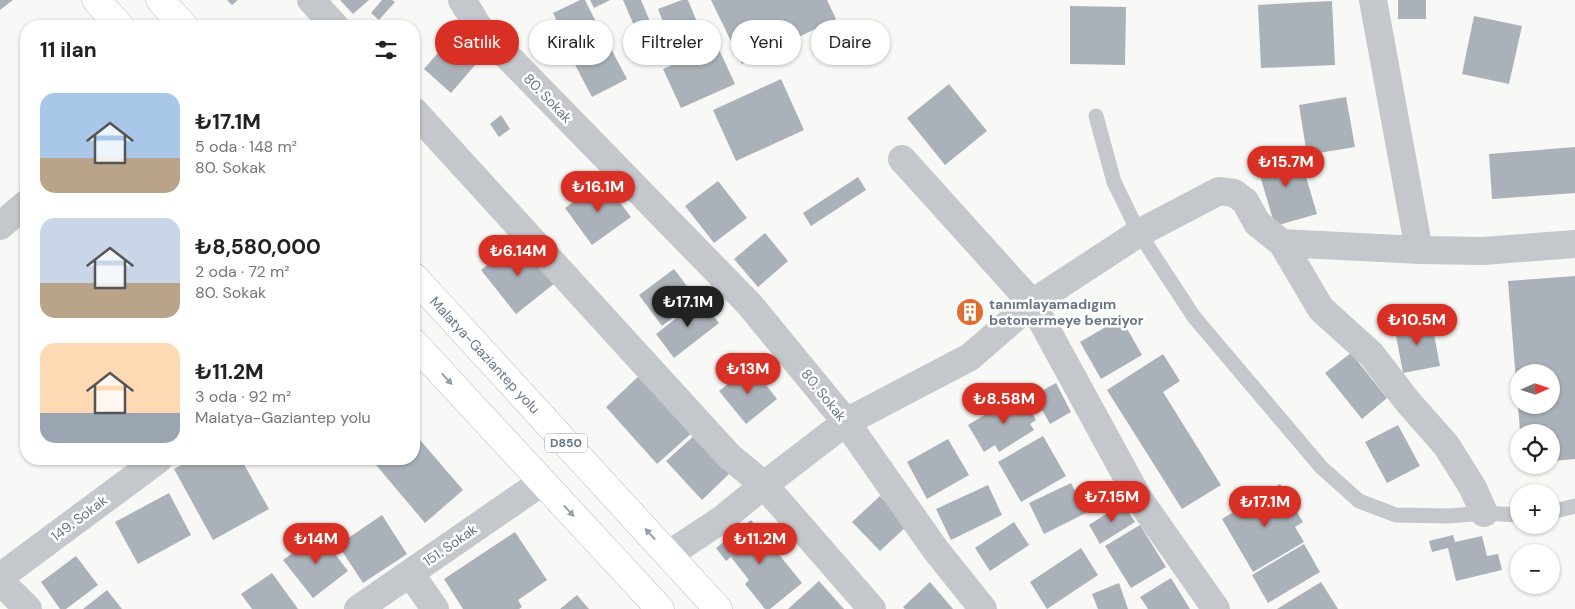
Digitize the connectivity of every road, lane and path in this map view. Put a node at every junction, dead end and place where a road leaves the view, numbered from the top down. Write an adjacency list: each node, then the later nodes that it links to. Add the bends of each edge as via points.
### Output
1 (96, 0): 6 (highway)
2 (160, 0): 7 (highway)
3 (311, 0): 8 (street)
4 (462, 0): 21 (street, 80. Sokak, via 478,26 750,305)
5 (1373, 0): 17 (street)
6 (114, 20)
7 (178, 20)
8 (329, 20)
9 (1096, 116): 14 (lane, via 1114,182)
10 (420, 118): 24 (street, via 729,456)
11 (902, 159): 19 (street)
12 (20, 209): 13 (street)
13 (0, 226)
14 (1139, 233): 15 (street, via 1219,191 1234,193 1245,201 1257,223); 19 (street); 27 (lane, via 1194,317 1321,467 1359,501 1396,515)
15 (1282, 243): 17 (street); 27 (street, via 1321,309 1370,354 1446,445 1473,488)
16 (1575, 244): 17 (street, via 1483,251)
17 (1419, 250)
18 (420, 284): 29 (highway, Malatya-Gaziantep yolu / D850, one-way to 18)
19 (1032, 303): 21 (street, via 970,357); 40 (street, via 1139,499)
20 (420, 350): 23 (highway, one-way to 23)
21 (846, 422): 24 (street); 39 (street, 80. Sokak, via 935,549)
22 (151, 465): 31 (street, 149. Sokak)
23 (542, 482): 30 (street, 151. Sokak); 36 (highway, one-way to 36)
24 (764, 485): 29 (street, via 721,520); 38 (street)
25 (1575, 506): 26 (lane)
26 (1560, 510)
27 (1484, 513): 28 (lane)
28 (1510, 514)
29 (668, 555): 37 (highway, Malatya-Gaziantep yolu / D850)
30 (410, 573): 34 (street, 151. Sokak); 35 (street)
31 (0, 577)
32 (0, 581): 33 (street)
33 (28, 609)
34 (358, 609)
35 (435, 609)
36 (660, 609)
37 (718, 609)
38 (872, 609)
39 (983, 609)
40 (1216, 609)

